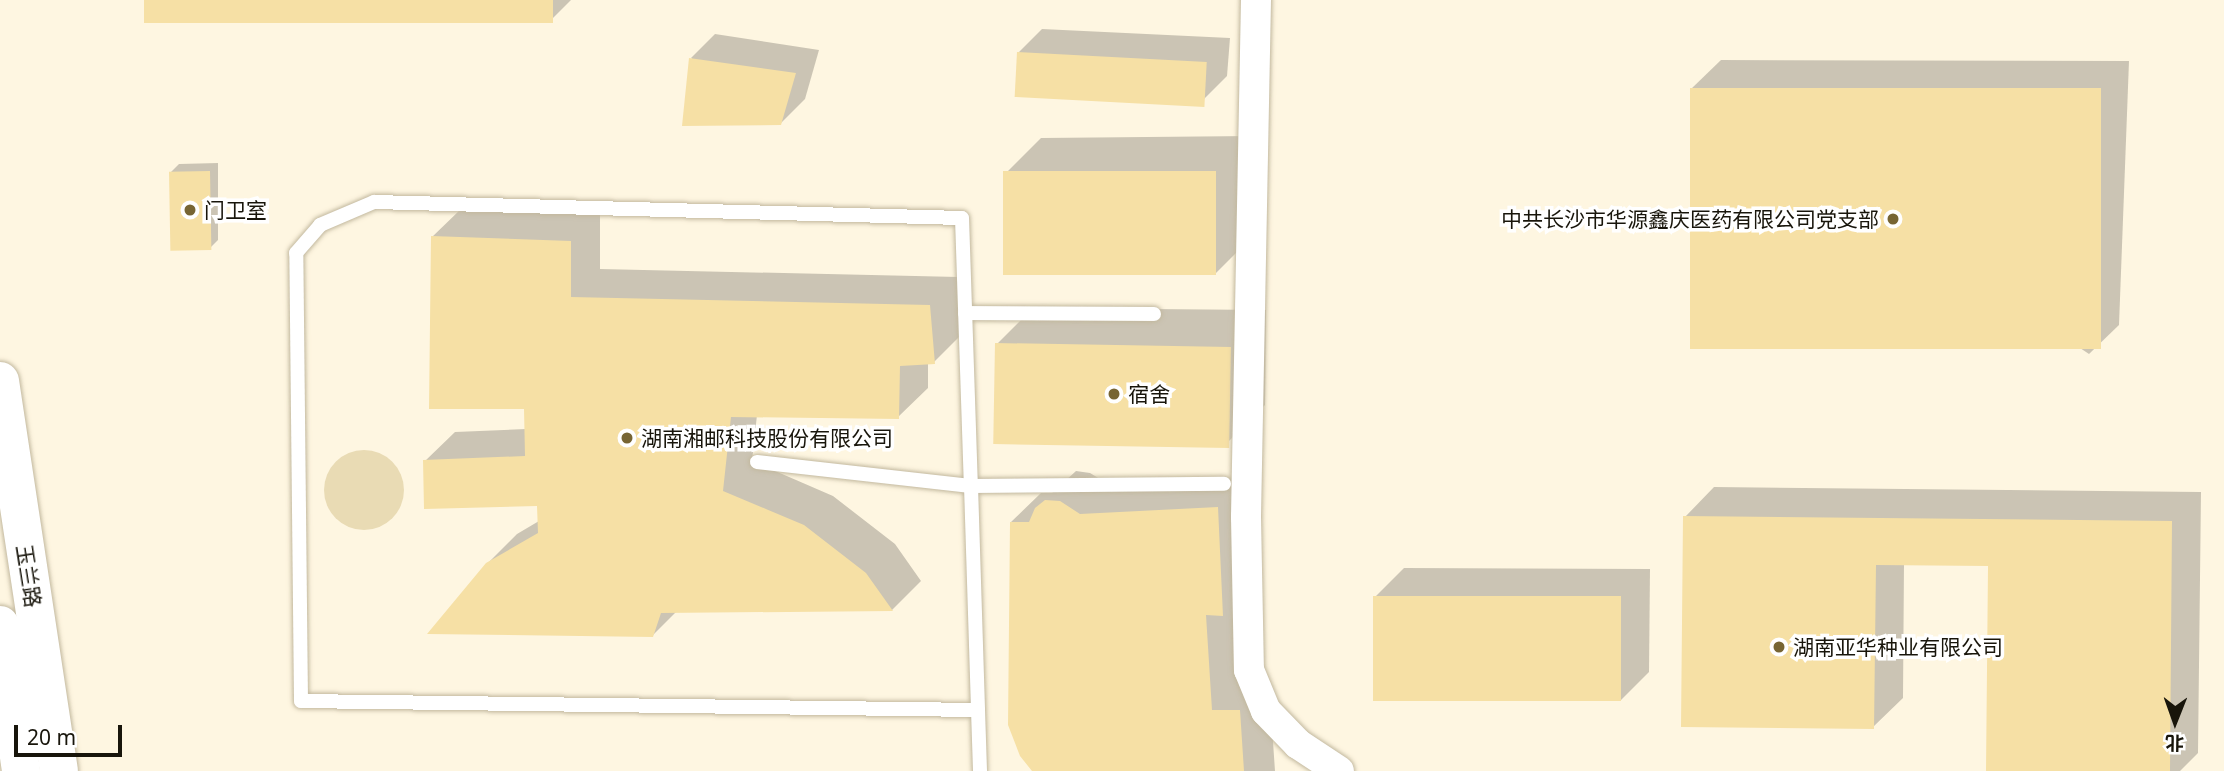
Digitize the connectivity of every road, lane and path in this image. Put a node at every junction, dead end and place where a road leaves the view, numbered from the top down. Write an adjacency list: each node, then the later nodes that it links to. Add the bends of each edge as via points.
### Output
1 (1256, 0): 13 (street, via 1246,517 1249,670 1266,711 1298,744)
2 (965, 313): 3 (lane); 7 (lane); 9 (lane, via 962,218 374,202 320,225 296,253 301,701)
3 (1154, 314)
4 (0, 381): 11 (main road, 玉兰路)
5 (757, 462): 7 (lane)
6 (1224, 484): 7 (lane)
7 (971, 486): 9 (lane)
8 (0, 625): 10 (main road, 玉兰路)
9 (978, 710): 12 (lane)
10 (21, 771)
11 (60, 771)
12 (980, 771)
13 (1339, 771)

